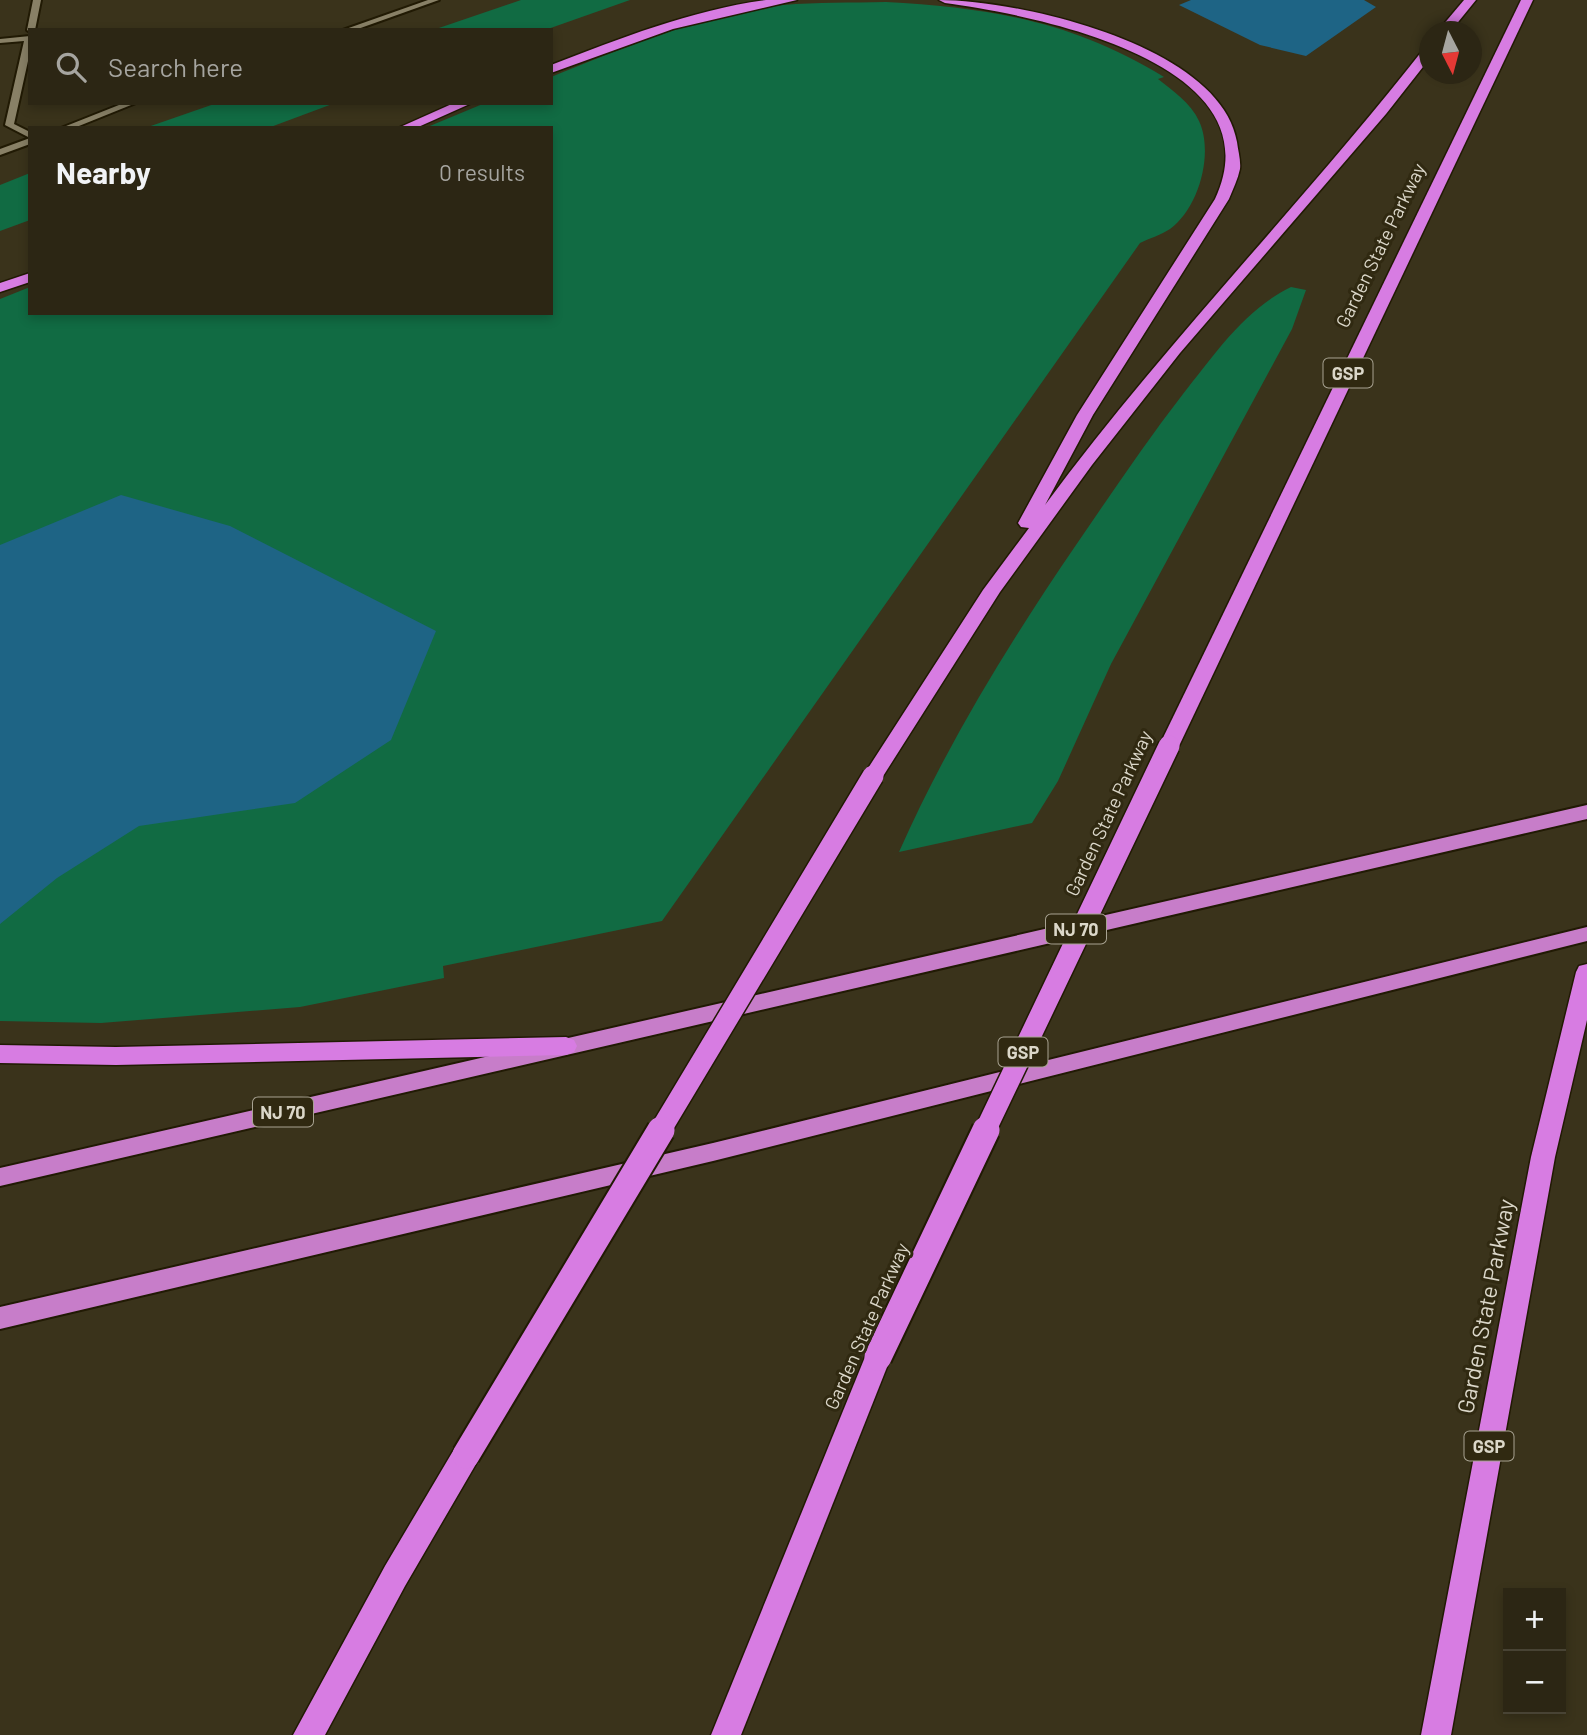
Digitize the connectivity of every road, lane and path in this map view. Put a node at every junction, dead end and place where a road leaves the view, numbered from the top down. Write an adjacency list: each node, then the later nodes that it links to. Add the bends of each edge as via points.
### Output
1 (37, 0): 8 (lane)
2 (435, 0): 9 (lane)
3 (791, 0): 14 (highway, via 666,25)
4 (945, 0): 24 (highway, via 1065,22 1155,58 1200,90 1226,122 1233,149 1234,163 1222,199 1085,415)
5 (1470, 0): 7 (highway)
6 (1527, 0): 33 (highway, Garden State Parkway / GSP, bridge, via 878,1357)
7 (1452, 21)
8 (31, 28)
9 (353, 28)
10 (28, 37): 11 (lane)
11 (0, 41)
12 (28, 41): 19 (lane, via 9,125)
13 (1419, 63): 24 (highway, via 1338,164 1130,403)
14 (553, 68)
15 (127, 105): 17 (lane)
16 (461, 105): 18 (highway)
17 (70, 126)
18 (409, 126)
19 (28, 134)
20 (28, 142): 21 (lane)
21 (0, 152)
22 (28, 278): 23 (highway)
23 (0, 288)
24 (992, 590): 32 (highway, bridge, via 873,776 466,1455)
25 (1587, 812): 28 (highway, NJ 70)
26 (1587, 934): 31 (highway, via 713,1152)
27 (1587, 972): 34 (highway, Garden State Parkway / GSP, via 1543,1157)
28 (566, 1046): 29 (highway, via 130,1056); 30 (highway, NJ 70)
29 (0, 1054)
30 (0, 1177)
31 (0, 1318)
32 (308, 1735)
33 (726, 1735)
34 (1436, 1735)

